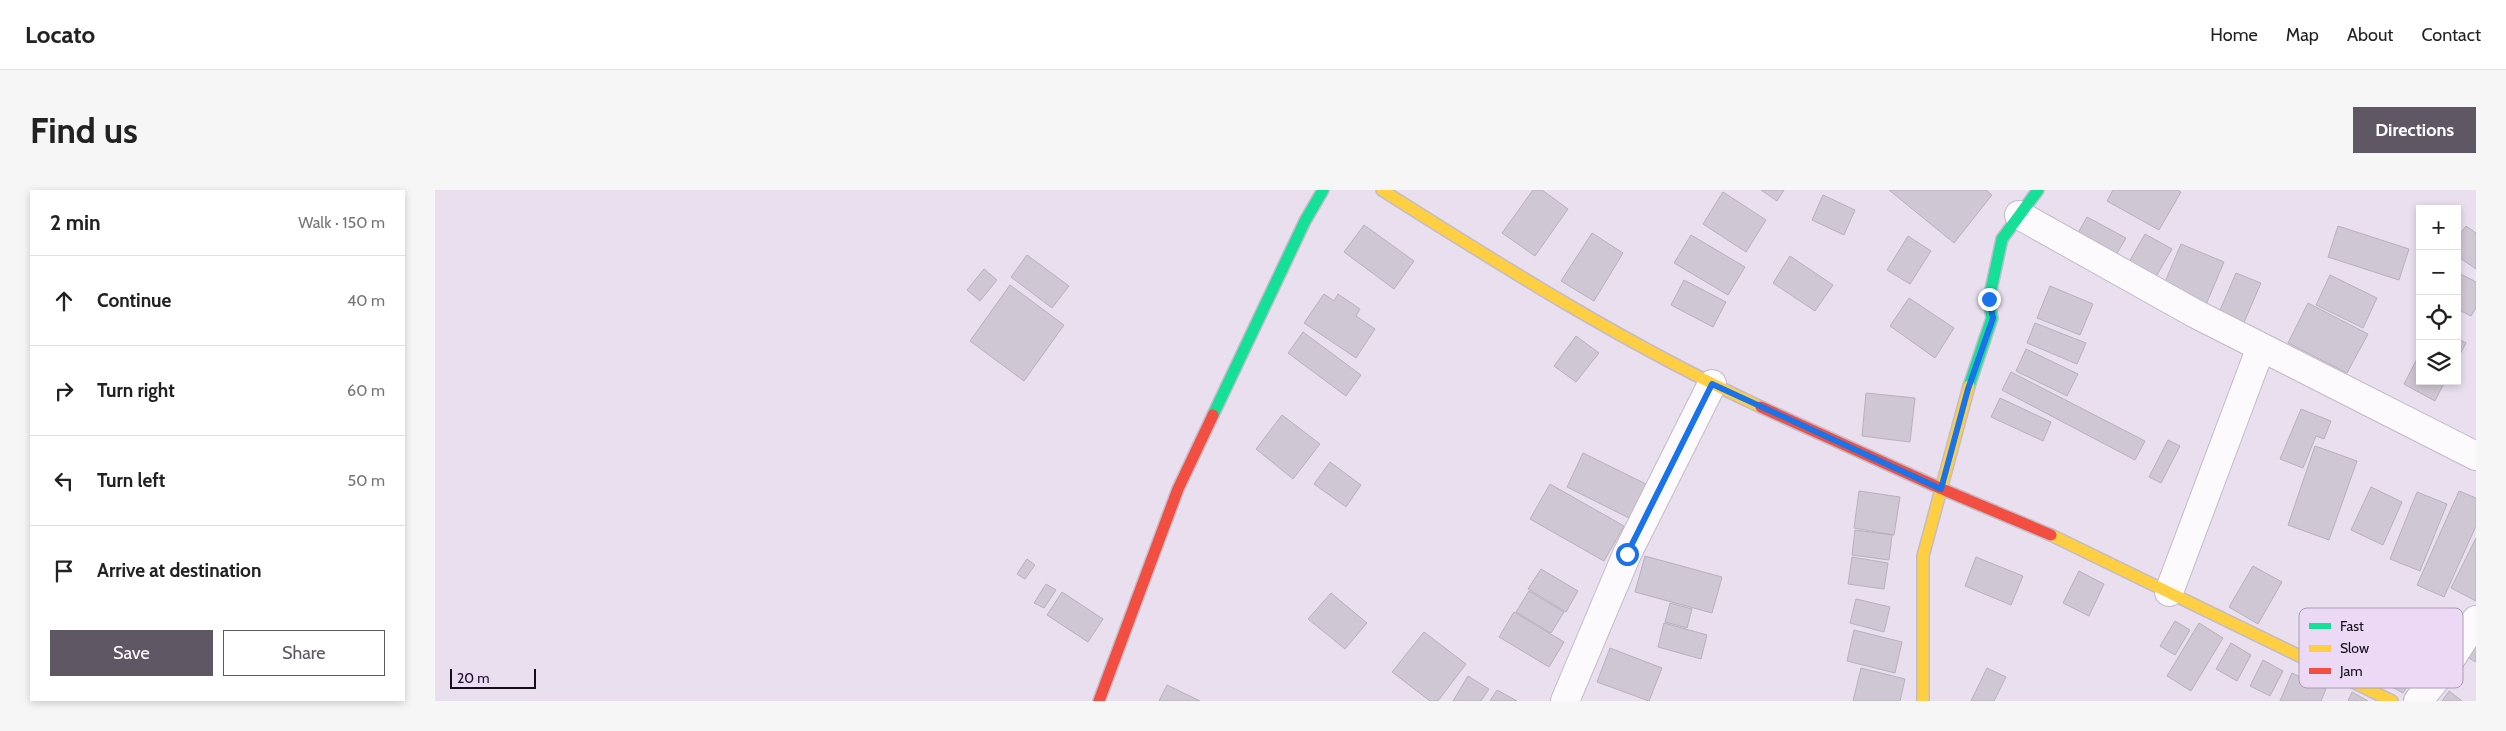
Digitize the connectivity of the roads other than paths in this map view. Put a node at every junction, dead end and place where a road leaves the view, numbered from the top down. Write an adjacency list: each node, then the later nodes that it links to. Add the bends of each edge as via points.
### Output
1 (1323, 190): 15 (street, via 1305,221 1178,489)
2 (1382, 190): 6 (street, via 1547,294)
3 (2038, 190): 4 (street)
4 (2019, 215): 5 (street); 8 (street, via 2001,240 1989,299 1993,318 1968,389)
5 (2261, 347): 7 (street); 9 (street)
6 (1712, 384): 8 (street); 16 (street, via 1627,554)
7 (2476, 456)
8 (1941, 489): 9 (street, via 2040,529); 17 (street, via 1923,556)
9 (2169, 592): 12 (street)
10 (2476, 620): 11 (street)
11 (2463, 640)
12 (2299, 656)
13 (2365, 688): 18 (street)
14 (2429, 688): 19 (street)
15 (1099, 701)
16 (1565, 701)
17 (1923, 701)
18 (2392, 701)
19 (2418, 701)

